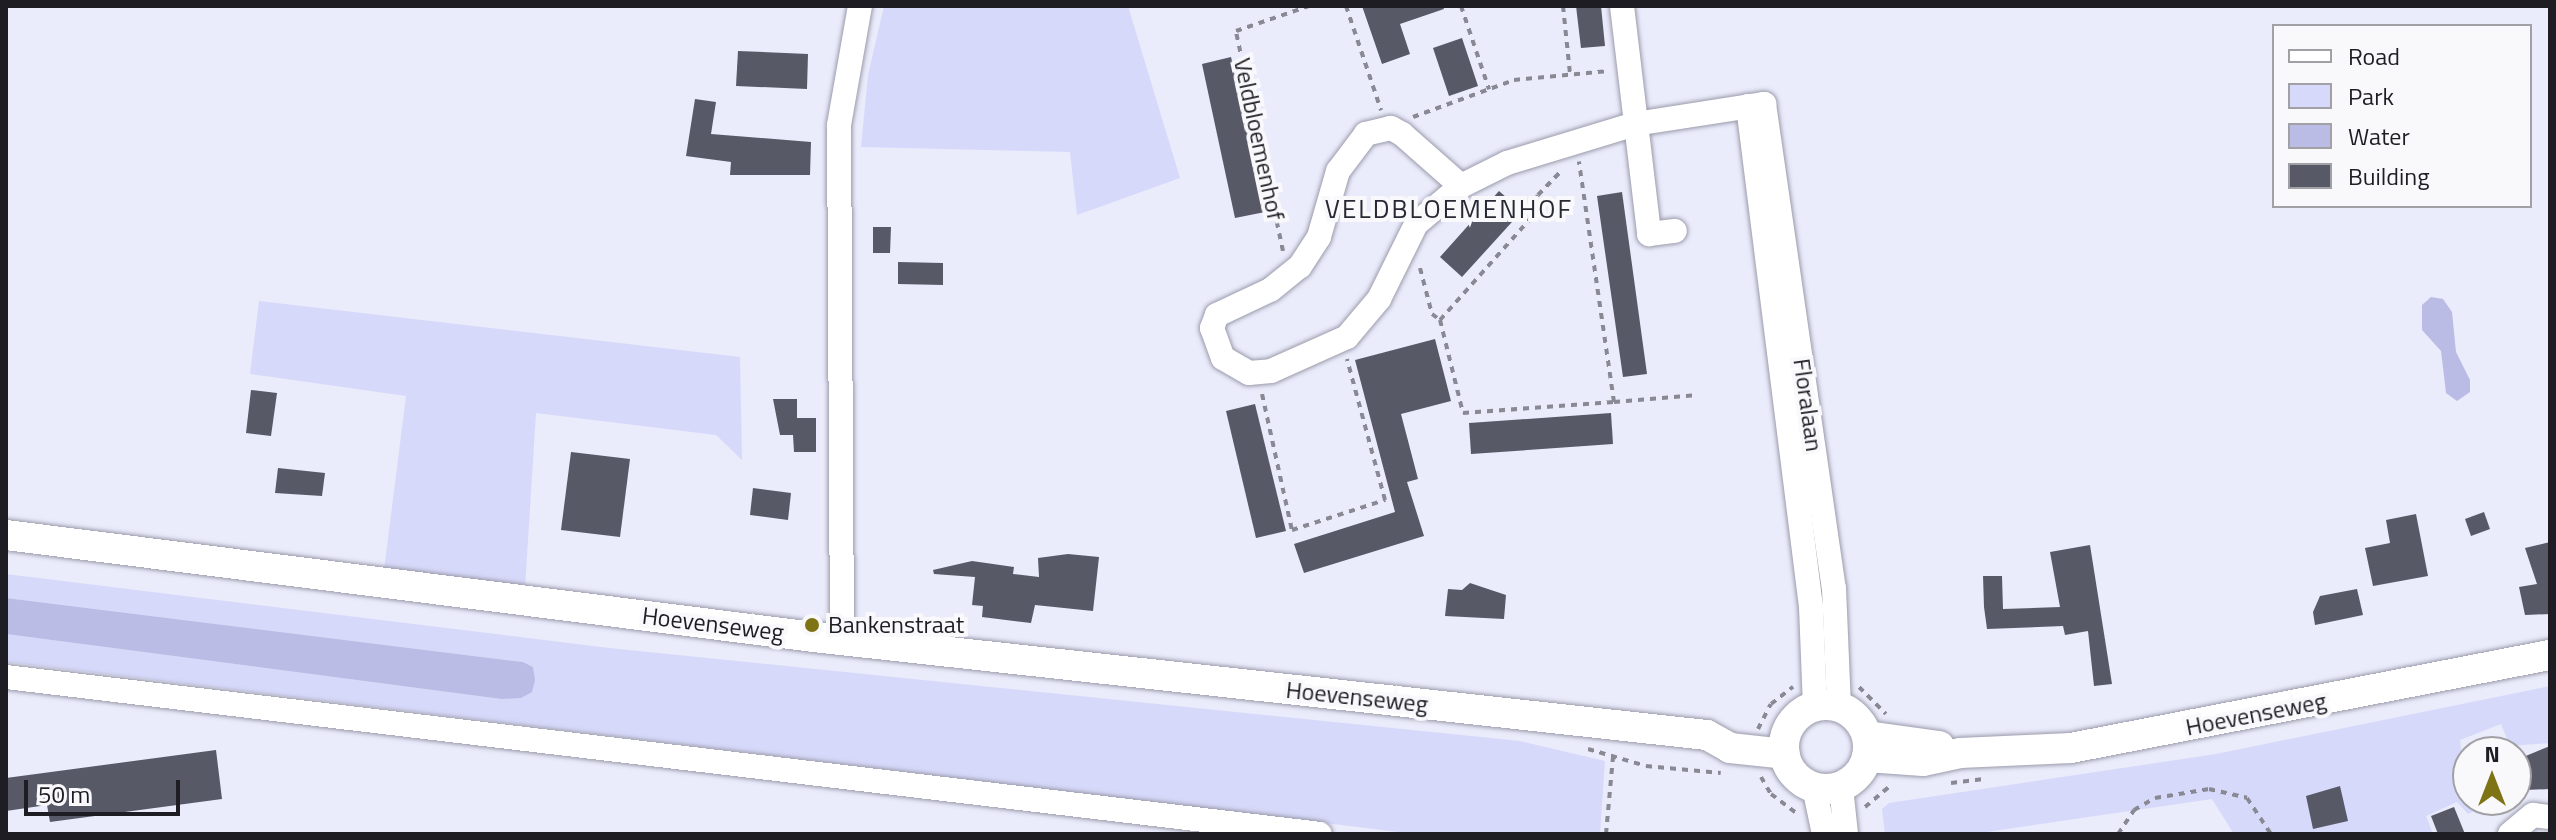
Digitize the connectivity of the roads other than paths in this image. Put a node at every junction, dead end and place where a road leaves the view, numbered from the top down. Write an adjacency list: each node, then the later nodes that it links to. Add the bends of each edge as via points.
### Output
1 (860, 6): 7 (street, via 839,125)
2 (1622, 6): 3 (street)
3 (1635, 124): 4 (street, via 1550,148); 5 (street, via 1649,234); 10 (street, Floralaan, via 1756,105 1834,588)
4 (1461, 186): 4 (street, Veldbloemenhof, via 1390,130 1366,134 1338,171 1319,237 1289,277 1259,296 1222,308 1212,328 1223,358 1233,368 1257,372 1342,340 1373,309 1410,233)
5 (1675, 231)
6 (6, 535): 7 (main road, Hoevenseweg)
7 (842, 640): 11 (main road, Hoevenseweg, via 1707,735 1730,728)
8 (2550, 655): 12 (main road, Hoevenseweg, via 2129,739 2028,753 1960,753 1923,761)
9 (6, 677): 16 (street)
10 (1827, 707): 11 (main road, via 1798,716); 12 (main road, via 1856,718)
11 (1786, 743): 13 (main road, via 1795,775)
12 (1867, 747): 13 (main road, via 1862,770)
13 (1828, 787): 15 (street)
14 (2550, 817): 17 (street, via 2533,815)
15 (1840, 823)
16 (1320, 834)
17 (2510, 834)

